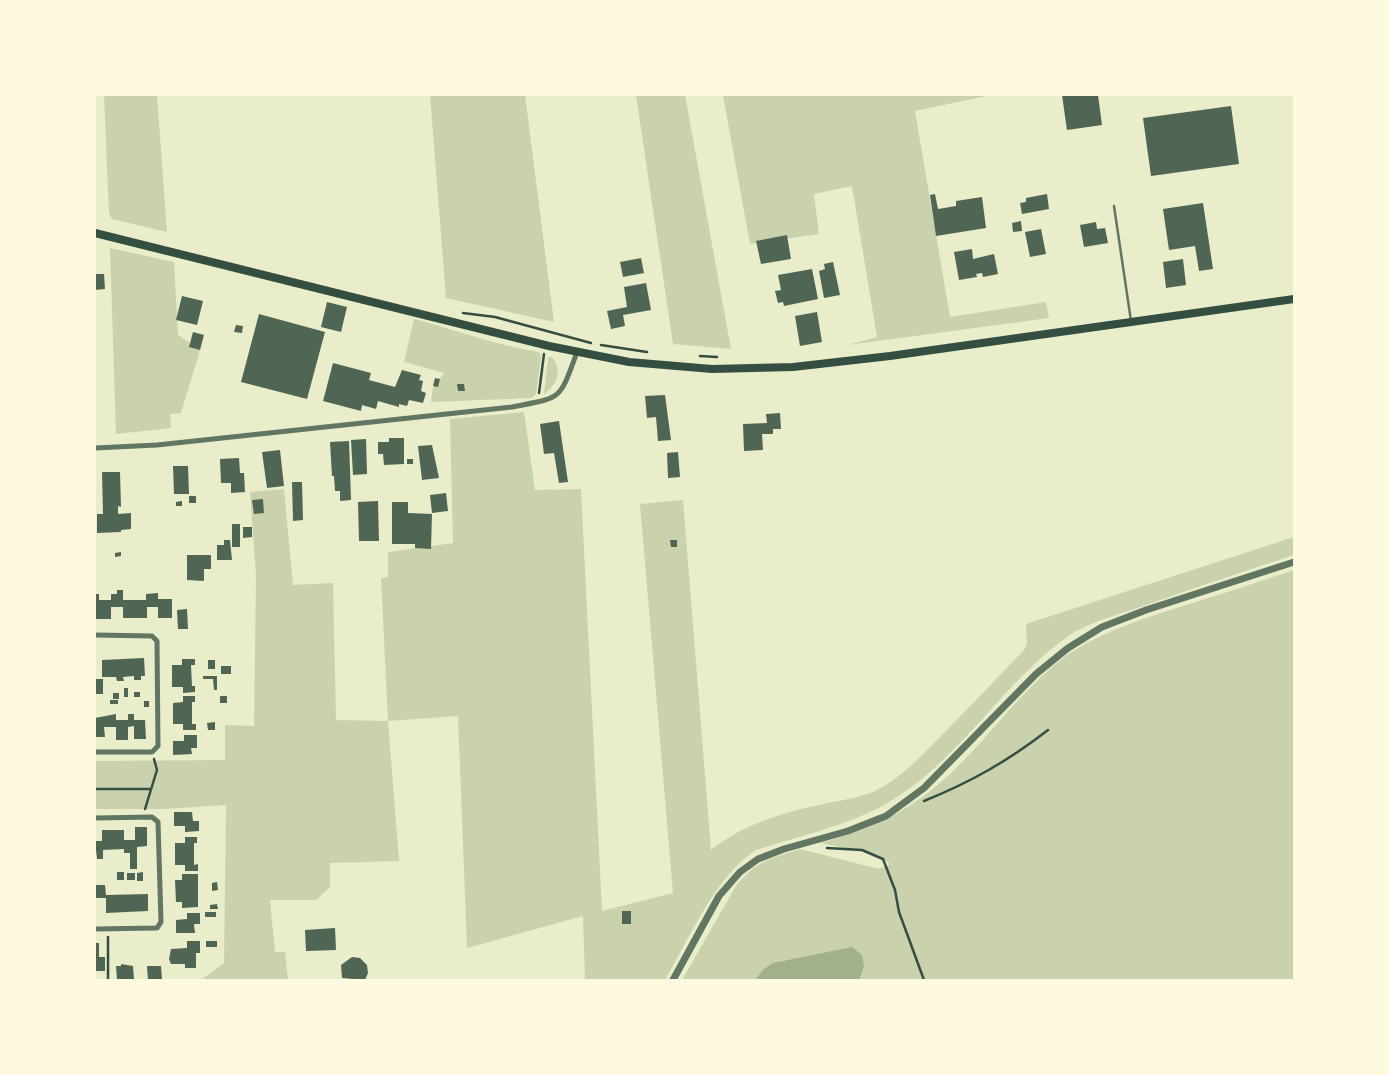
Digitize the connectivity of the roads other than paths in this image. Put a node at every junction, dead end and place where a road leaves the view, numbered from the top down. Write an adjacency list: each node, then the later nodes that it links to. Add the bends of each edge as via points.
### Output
1 (1114, 206): 4 (lane)
2 (95, 234): 5 (main road)
3 (1294, 300): 4 (main road)
4 (1132, 322): 5 (main road, via 793,367 712,369 630,362)
5 (577, 352): 6 (street, via 564,388 551,399 538,402 157,445)
6 (95, 448)
7 (1294, 562): 12 (street, via 1146,610 1102,627 1068,648 1036,674 924,788 886,816 758,859 740,872 718,896)
8 (95, 635): 9 (street, via 152,636 156,641 158,746 152,752)
9 (95, 752)
10 (95, 818): 11 (street, via 152,817 158,822 161,922 157,928)
11 (95, 929)
12 (673, 980)

